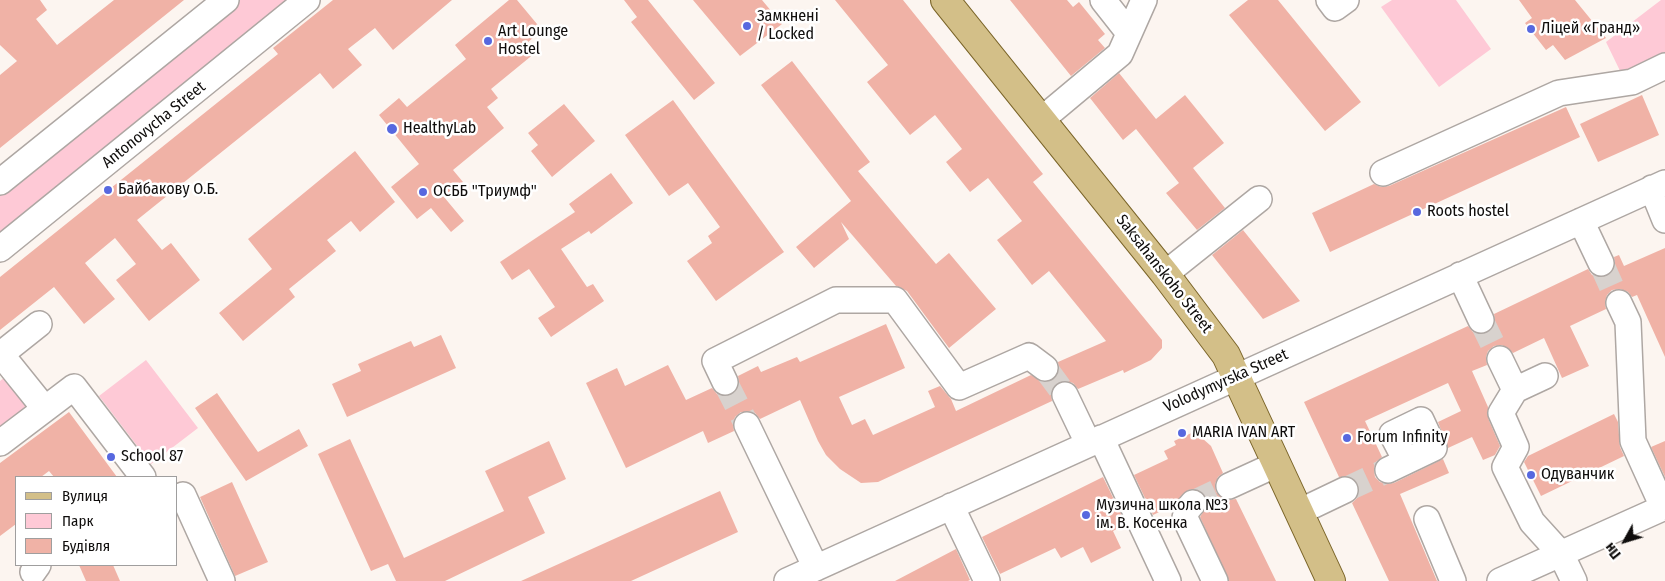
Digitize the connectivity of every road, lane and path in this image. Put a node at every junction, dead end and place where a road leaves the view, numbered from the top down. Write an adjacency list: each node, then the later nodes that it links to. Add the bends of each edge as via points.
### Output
1 (226, 0): 12 (street)
2 (307, 0): 17 (street, Antonovycha Street)
3 (945, 0): 10 (main road, Saksahanskoho Street)
4 (1103, 0): 8 (street)
5 (1144, 0): 8 (street)
6 (1329, 0): 7 (street, via 1335,8)
7 (1346, 0)
8 (1129, 33): 10 (street, via 1120,54)
9 (1665, 66): 11 (street, via 1632,82 1559,93)
10 (1041, 120): 19 (main road, Saksahanskoho Street)
11 (1383, 173)
12 (0, 182)
13 (1659, 186): 15 (street); 16 (street, Volodymyrska Street)
14 (1259, 199): 19 (street)
15 (1665, 220)
16 (1581, 221): 18 (street); 20 (street, Volodymyrska Street)
17 (0, 249)
18 (1601, 263)
19 (1165, 274): 27 (main road, Saksahanskoho Street, via 1226,355)
20 (1460, 275): 22 (street); 27 (street, Volodymyrska Street)
21 (1619, 303): 43 (street, via 1628,322 1633,441)
22 (1481, 320)
23 (39, 324): 24 (street)
24 (0, 354): 32 (street)
25 (1500, 359): 30 (street)
26 (1045, 368): 29 (street, via 1029,356 960,387 895,300 836,300 715,360)
27 (1236, 376): 34 (street, Volodymyrska Street); 36 (main road, Saksahanskoho Street)
28 (1545, 376): 30 (street)
29 (726, 382)
30 (1515, 390): 46 (street, via 1501,413 1516,448 1505,467 1532,522)
31 (1065, 395): 34 (street)
32 (45, 409): 35 (street); 37 (street, via 74,387)
33 (747, 425): 47 (street)
34 (1094, 440): 42 (street, Volodymyrska Street); 51 (street)
35 (0, 443)
36 (1277, 464): 38 (street); 44 (main road, Saksahanskoho Street)
37 (142, 476)
38 (1230, 486)
39 (1345, 490): 44 (street)
40 (179, 496): 48 (street)
41 (1192, 503): 52 (street, via 1185,518)
42 (951, 506): 47 (street, Volodymyrska Street); 50 (street)
43 (1664, 506): 46 (street)
44 (1299, 512): 53 (main road, Saksahanskoho Street)
45 (1427, 519): 54 (street)
46 (1561, 554): 55 (street); 56 (street)
47 (816, 568): 49 (street, Volodymyrska Street)
48 (222, 581)
49 (788, 581)
50 (987, 581)
51 (1168, 581)
52 (1214, 581)
53 (1331, 581)
54 (1454, 581)
55 (1500, 581)
56 (1574, 581)

